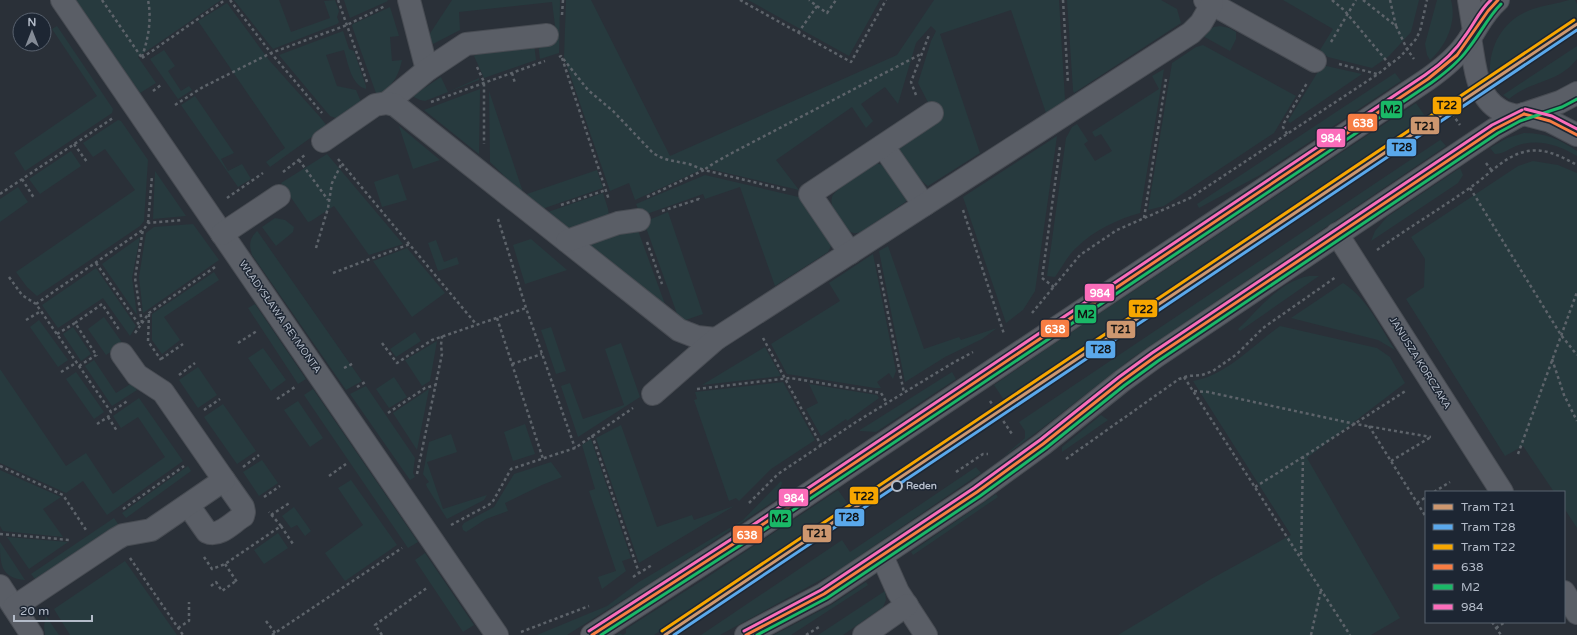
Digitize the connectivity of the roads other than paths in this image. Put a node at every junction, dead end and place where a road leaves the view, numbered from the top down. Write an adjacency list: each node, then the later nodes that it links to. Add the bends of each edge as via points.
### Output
1 (62, 0): 21 (street, WŁADYSŁAWA REYMONTA)
2 (423, 0): 6 (street)
3 (1469, 0): 7 (street)
4 (1498, 0): 7 (street, via 1483,16)
5 (1209, 2): 9 (street); 19 (street, via 1202,23 1197,29)
6 (405, 7): 10 (street)
7 (1472, 34): 13 (street, via 1478,83 1482,92 1501,111); 39 (street, via 1454,59 1428,79 744,537)
8 (557, 35): 10 (street, via 466,44)
9 (1326, 57)
10 (427, 70): 12 (street)
11 (1577, 93): 13 (street, via 1560,102)
12 (389, 106): 15 (street); 23 (street, via 484,175)
13 (1521, 115): 16 (street, via 1550,121); 22 (street, via 1495,129)
14 (928, 116): 17 (street)
15 (331, 136)
16 (1577, 136)
17 (884, 146): 19 (street); 24 (street, via 810,194)
18 (279, 196): 21 (street)
19 (924, 205): 24 (street)
20 (640, 209): 23 (street, via 618,224)
21 (222, 234): 38 (street, WŁADYSŁAWA REYMONTA)
22 (1337, 234): 29 (street, JANUSZA KORCZAKA); 31 (street, via 1144,365 1013,466)
23 (567, 241): 25 (street, via 679,330 697,337)
24 (850, 253): 25 (street)
25 (716, 339): 27 (street)
26 (125, 349): 28 (street, via 137,375 157,388)
27 (653, 394)
28 (232, 474): 30 (street); 30 (street, via 243,507 243,516 216,534 211,534 206,532)
29 (1501, 491)
30 (188, 505): 35 (street, via 150,530 123,535 116,539)
31 (882, 556): 34 (street, via 895,586); 40 (street, via 824,594)
32 (0, 586): 35 (street)
33 (1565, 594): 36 (street)
34 (907, 605): 41 (street); 42 (street)
35 (14, 607): 37 (street)
36 (1577, 613)
37 (32, 635)
38 (497, 635)
39 (592, 635)
40 (746, 635)
41 (864, 635)
42 (926, 635)

